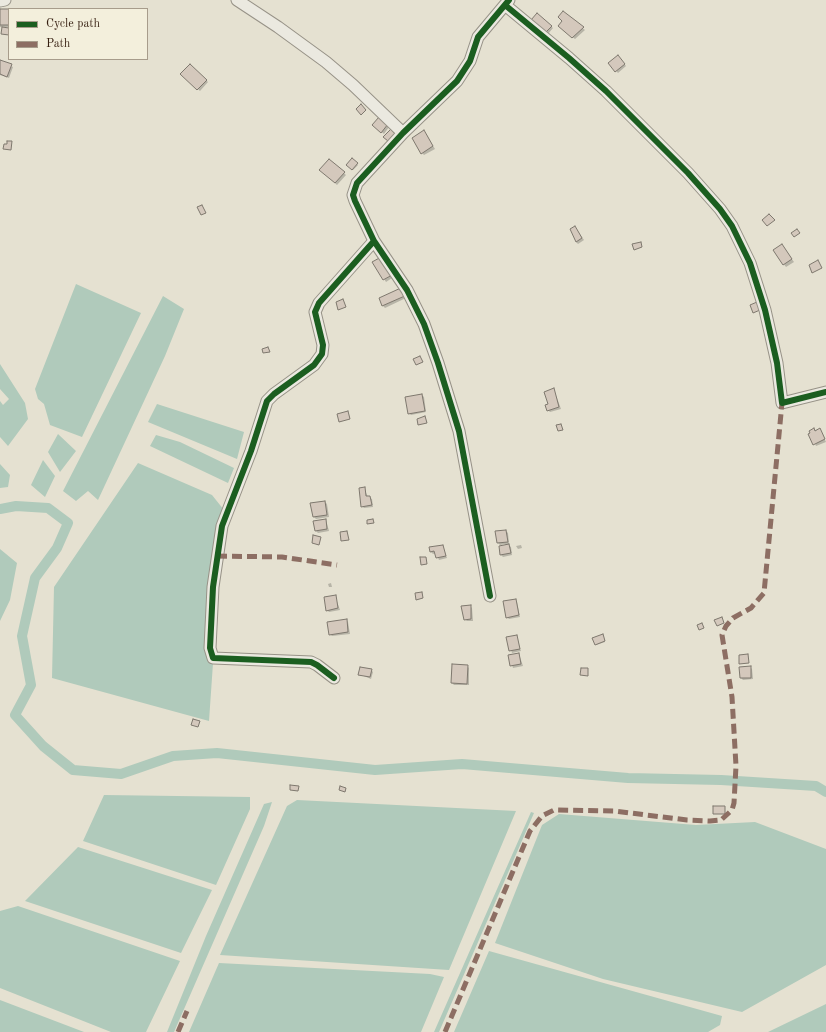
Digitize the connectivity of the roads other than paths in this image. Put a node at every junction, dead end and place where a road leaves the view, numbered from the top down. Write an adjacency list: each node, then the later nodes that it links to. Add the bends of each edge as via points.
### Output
1 (5, 0): 3 (street)
2 (237, 0): 5 (street, via 326,62)
3 (0, 1)
4 (507, 2): 5 (street, via 478,37 470,61 457,81); 7 (street, via 606,91 688,173 732,226 750,263 765,310 777,363 782,403)
5 (403, 133): 6 (street, via 354,189 355,201)
6 (374, 241): 8 (street, via 407,290 424,324 438,363 459,432); 9 (street, via 320,303 316,312 323,346 322,354 314,365 267,401 222,526 214,569 210,648 213,658 311,662)
7 (826, 392)
8 (490, 596)
9 (334, 678)

